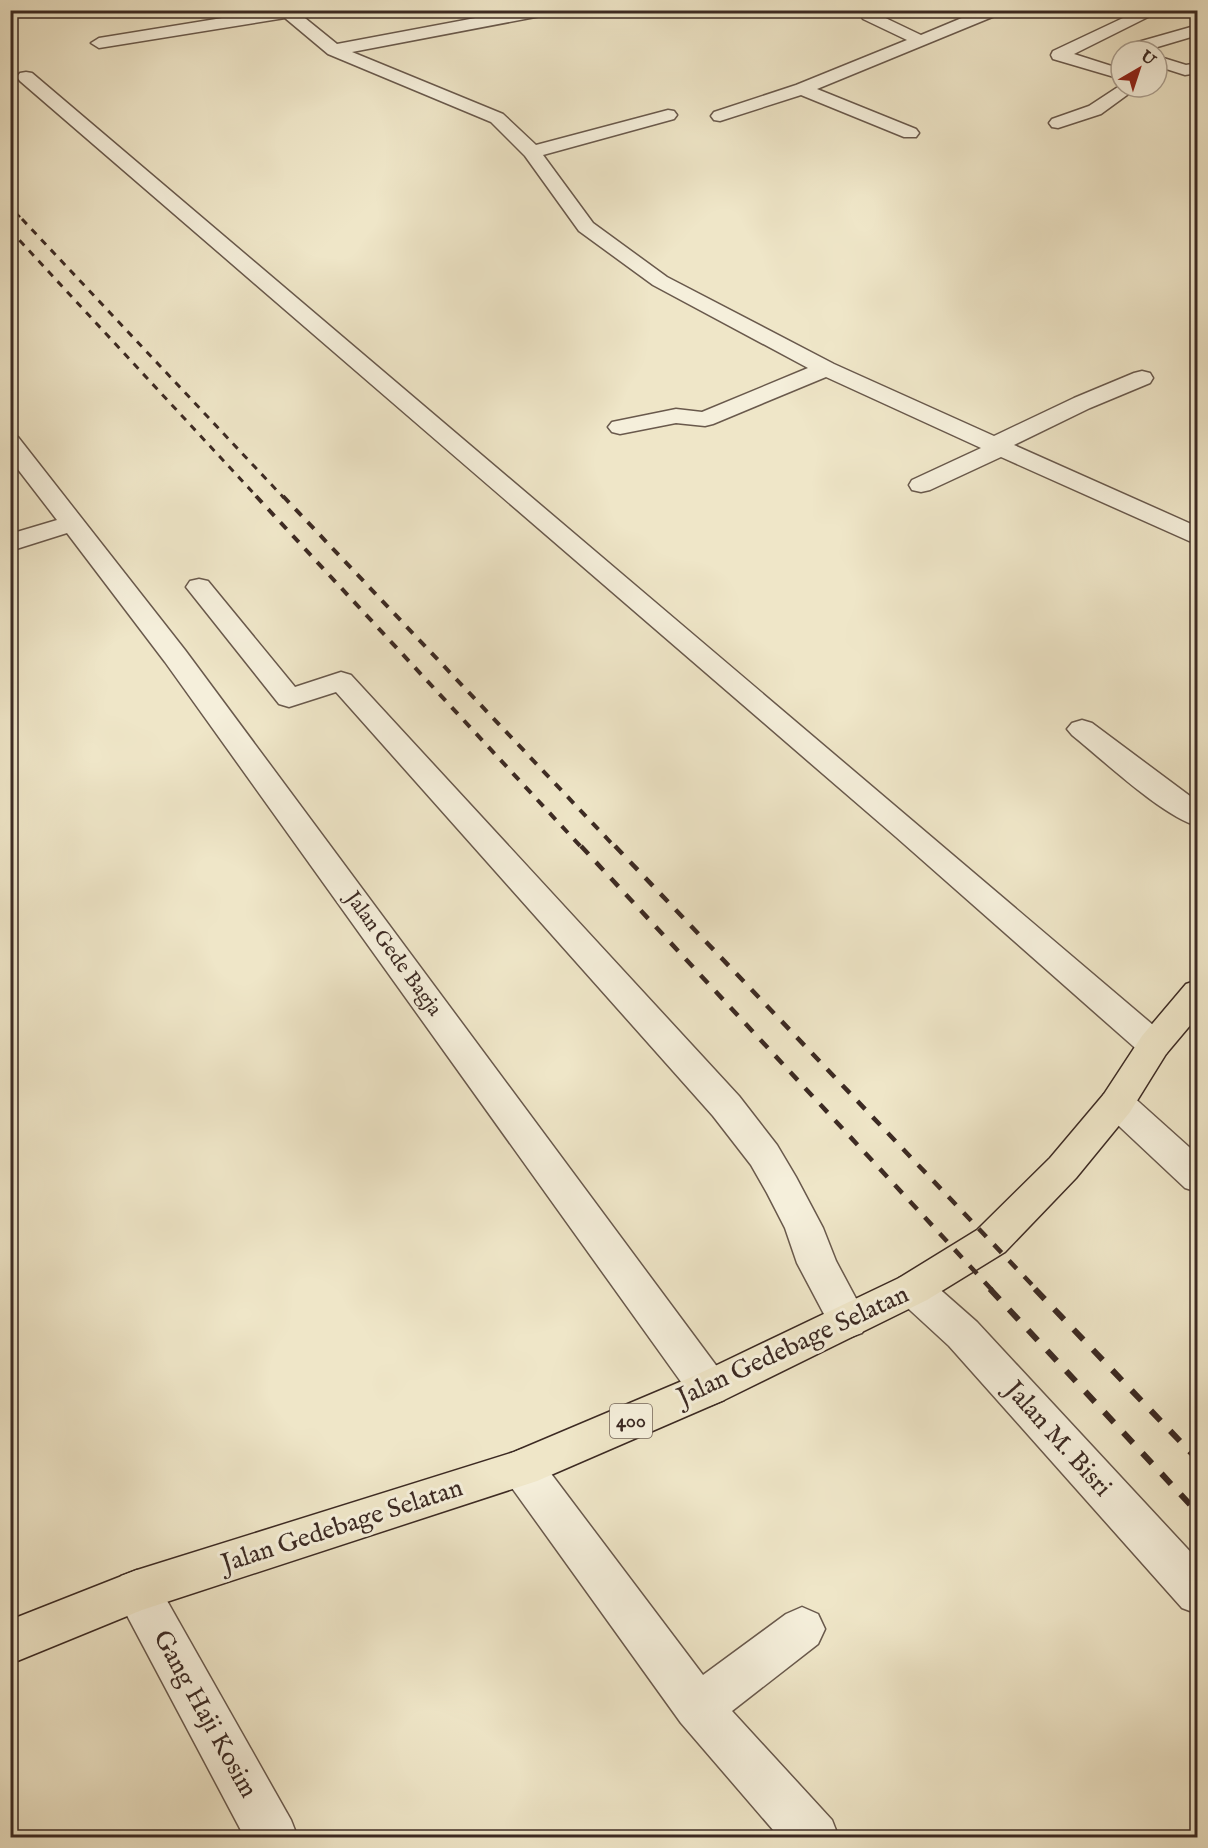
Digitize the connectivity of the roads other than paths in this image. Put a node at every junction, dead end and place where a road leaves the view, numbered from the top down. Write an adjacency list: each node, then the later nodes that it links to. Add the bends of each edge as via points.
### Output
1 (546, 10): 10 (street)
2 (996, 10): 8 (street)
3 (1154, 10): 13 (street, via 1059,55)
4 (869, 16): 8 (street)
5 (286, 19): 9 (street); 10 (street, via 309,30)
6 (1197, 30): 7 (street)
7 (1165, 39)
8 (921, 41): 15 (street)
9 (99, 43)
10 (334, 50): 21 (street, via 497,118)
11 (1169, 66): 12 (street)
12 (1197, 68)
13 (1109, 70)
14 (26, 77): 35 (street)
15 (802, 89): 18 (street); 20 (street)
16 (1111, 99): 19 (street, via 1095,110)
17 (668, 115): 21 (street)
18 (720, 116)
19 (1058, 123)
20 (910, 134)
21 (532, 153): 22 (street, via 586,227 660,281)
22 (826, 369): 24 (street, via 705,419 676,416); 26 (street)
23 (1142, 378): 26 (street)
24 (620, 427)
25 (10, 442): 28 (street, Jalan Gede Bagja)
26 (997, 446): 27 (street); 29 (street)
27 (921, 485)
28 (73, 523): 30 (street); 40 (street, Jalan Gede Bagja, via 175,656)
29 (1197, 537)
30 (10, 543)
31 (199, 587): 39 (street, via 289,698 341,681 726,1106 783,1187)
32 (1082, 729): 33 (street)
33 (1197, 816)
34 (1197, 992): 35 (main road, Jalan Gedebage Selatan / 400)
35 (1155, 1045): 36 (main road, Jalan Gedebage Selatan / 400)
36 (1117, 1103): 37 (street); 38 (main road, Jalan Gedebage Selatan / 400, via 1063,1168 991,1241)
37 (1188, 1170)
38 (913, 1289): 39 (main road, Jalan Gedebage Selatan / 400); 43 (street, Jalan M. Bisri, via 963,1334)
39 (848, 1321): 40 (main road, Jalan Gedebage Selatan / 400)
40 (709, 1388): 41 (main road, Jalan Gedebage Selatan / 400)
41 (522, 1468): 42 (main road, Jalan Gedebage Selatan / 400); 46 (street)
42 (137, 1591): 45 (main road, Jalan Gedebage Selatan / 400); 47 (street, Gang Haji Kosim)
43 (1197, 1593)
44 (802, 1629): 46 (street)
45 (10, 1642)
46 (698, 1707): 48 (street)
47 (273, 1838)
48 (814, 1838)

